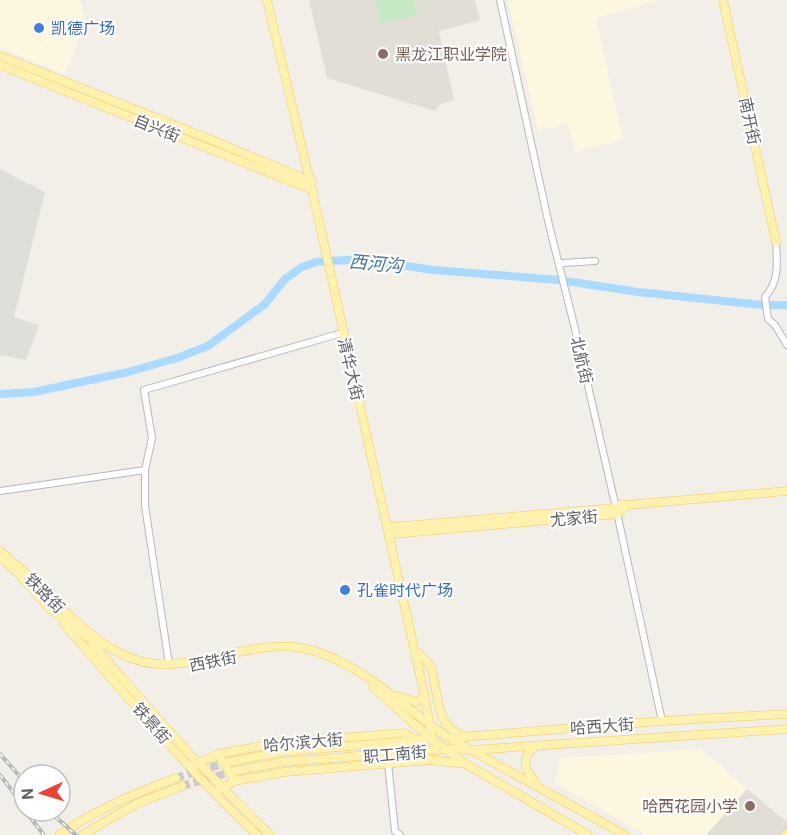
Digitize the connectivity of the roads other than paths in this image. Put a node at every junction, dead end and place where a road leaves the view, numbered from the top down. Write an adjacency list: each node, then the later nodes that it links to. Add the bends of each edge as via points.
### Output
1 (270, 0): 6 (main road, 清华大街)
2 (500, 0): 16 (street, 北航街)
3 (723, 0): 7 (main road, 南开街)
4 (0, 56): 6 (main road, 自兴街, via 202,136)
5 (0, 65): 6 (main road, 自兴街)
6 (312, 185): 10 (main road, 清华大街)
7 (776, 242): 12 (street, via 777,274 765,297 768,319)
8 (595, 261): 9 (street)
9 (563, 263)
10 (337, 300): 11 (main road, 清华大街); 17 (main road, 清华大街)
11 (342, 333): 13 (street, via 144,390 152,438); 26 (main road, 清华大街)
12 (787, 345)
13 (145, 470): 15 (street); 24 (street, via 145,506)
14 (787, 489): 16 (main road, 尤家街, via 625,502)
15 (0, 491)
16 (616, 511): 17 (main road, 尤家街); 29 (street, 北航街)
17 (392, 530): 23 (main road, 清华大街)
18 (0, 551): 20 (main road, 铁路街)
19 (0, 558): 21 (main road, 铁路街)
20 (60, 607): 22 (main road, 铁路街); 24 (main road, 西铁街, via 115,651 137,661)
21 (50, 608): 22 (main road, 西铁街); 43 (main road, 铁景街)
22 (87, 638): 25 (main road, 西铁街, via 121,659 155,668 183,667 273,651 305,654 344,668); 43 (main road, 铁景街)
23 (419, 653): 30 (main road, 清华大街); 32 (main road, via 430,667 444,723)
24 (169, 664): 25 (main road, 西铁街, via 278,646 302,648 342,663)
25 (384, 692): 26 (main road, via 416,702); 27 (main road); 30 (main road)
26 (424, 693): 30 (main road, 清华大街)
27 (403, 714): 33 (main road); 35 (main road)
28 (787, 714): 29 (main road, 哈西大街)
29 (662, 721): 32 (main road, 哈西大街)
30 (433, 727): 34 (main road); 35 (main road, 清华大街)
31 (787, 729): 36 (main road, 哈西大街)
32 (468, 736): 34 (main road, 哈西大街)
33 (405, 737): 35 (main road, 哈西大街, via 417,741); 39 (main road, 哈尔滨大街, via 278,742); 40 (main road, 职工南街)
34 (449, 738): 35 (main road, 哈西大街); 38 (main road)
35 (431, 739): 37 (main road)
36 (537, 746): 38 (main road, 哈西大街); 48 (main road, via 527,756 526,768)
37 (448, 749): 38 (main road, 哈西大街); 42 (main road); 44 (main road, 职工南街, via 282,762)
38 (471, 750): 48 (main road)
39 (218, 754): 43 (main road, 哈尔滨大街); 46 (main road)
40 (229, 762)
41 (388, 763): 42 (main road, 职工南街, via 431,760); 46 (main road, 哈尔滨大街, via 284,772); 55 (street, via 395,831)
42 (466, 764): 56 (main road)
43 (194, 765): 49 (main road, 铁景街); 50 (main road, 铁景街)
44 (235, 771)
45 (176, 778): 51 (main road, via 107,807)
46 (235, 781): 49 (main road, 哈尔滨大街)
47 (182, 786): 52 (main road, via 136,804)
48 (540, 787): 57 (main road)
49 (222, 788): 50 (main road, 哈尔滨大街); 54 (main road, 铁景街)
50 (214, 792): 53 (main road, 铁景街)
51 (59, 835)
52 (82, 835)
53 (257, 835)
54 (270, 835)
55 (400, 835)
56 (588, 835)
57 (625, 835)

